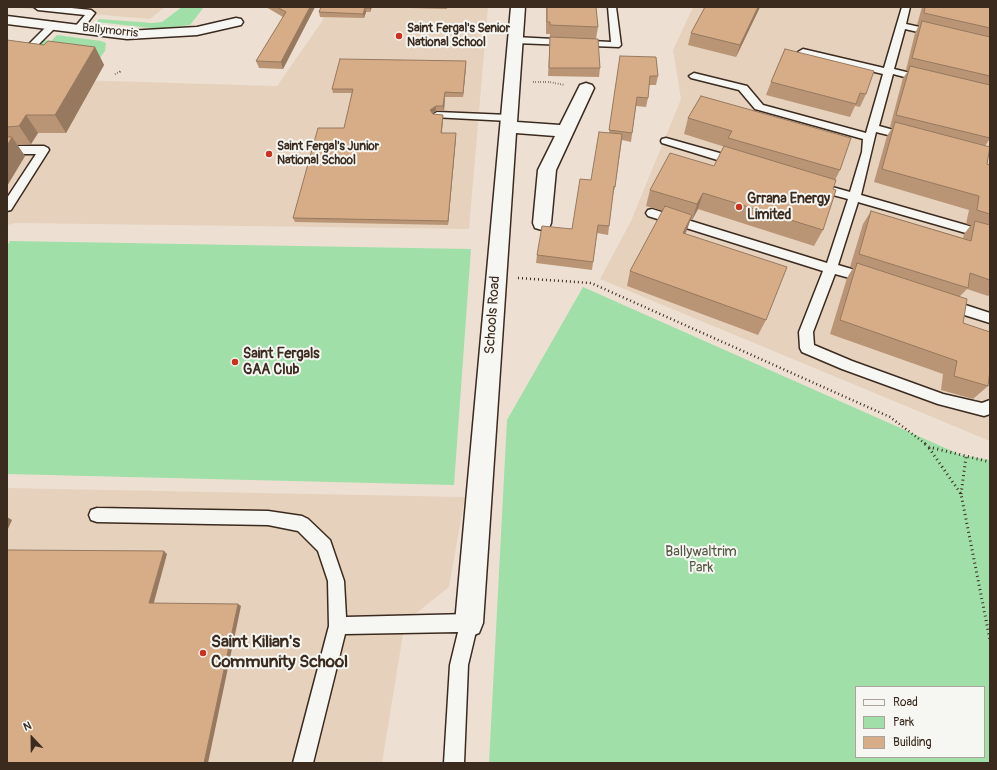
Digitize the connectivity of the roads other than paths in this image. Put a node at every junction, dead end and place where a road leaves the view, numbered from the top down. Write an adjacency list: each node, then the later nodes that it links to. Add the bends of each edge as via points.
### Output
1 (38, 7): 9 (lane, via 92,13)
2 (518, 7): 11 (street, Schools Road)
3 (612, 7): 11 (lane, via 616,44)
4 (906, 7): 8 (lane)
5 (7, 20): 7 (street, Ballymorris)
6 (236, 22): 9 (street, Ballymorris, via 197,31 127,35)
7 (52, 25): 9 (street, Ballymorris); 13 (lane)
8 (900, 25): 10 (lane); 14 (lane)
9 (79, 28)
10 (943, 35)
11 (515, 40): 19 (street, Schools Road)
12 (803, 52): 14 (lane)
13 (24, 54)
14 (888, 71): 16 (lane); 21 (lane)
15 (694, 76): 21 (lane, via 743,88 760,107)
16 (937, 82)
17 (586, 88): 20 (street)
18 (437, 115): 19 (lane)
19 (509, 122): 20 (street); 38 (street, Schools Road)
20 (565, 131): 30 (street, via 547,170)
21 (871, 133): 22 (lane); 27 (lane)
22 (918, 140)
23 (666, 141): 25 (lane)
24 (7, 150): 28 (lane, via 44,150)
25 (750, 166)
26 (804, 183): 27 (lane)
27 (854, 198): 31 (lane); 32 (lane)
28 (7, 207)
29 (652, 213): 32 (lane, via 815,266)
30 (542, 223)
31 (990, 236)
32 (831, 268): 33 (lane); 36 (lane, via 806,332 807,348 943,400 984,410)
33 (879, 282)
34 (938, 301): 35 (lane)
35 (990, 318)
36 (990, 406)
37 (97, 515): 39 (lane, via 268,518 302,524 324,546 336,582)
38 (469, 623): 39 (lane); 41 (lane, via 459,665)
39 (338, 626): 40 (lane)
40 (303, 763)
41 (454, 763)

